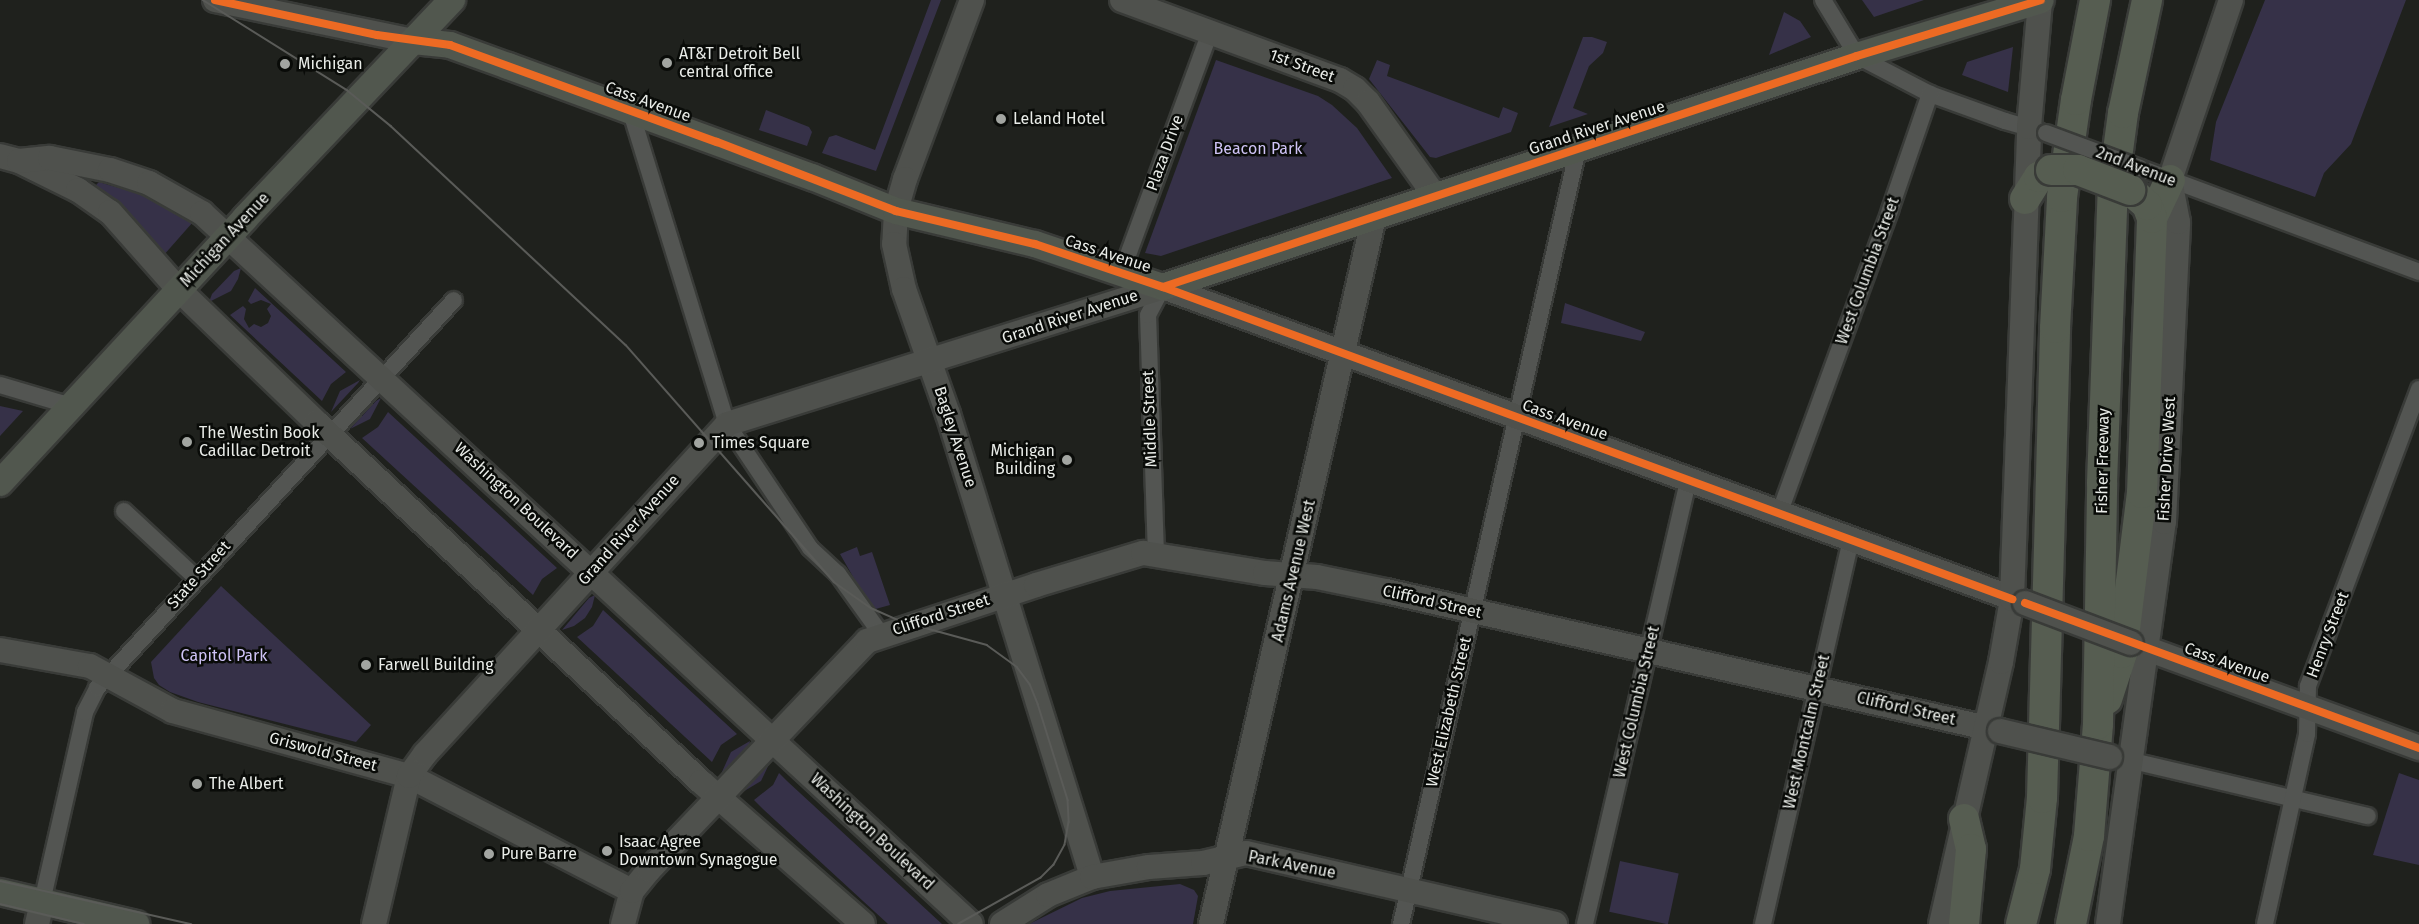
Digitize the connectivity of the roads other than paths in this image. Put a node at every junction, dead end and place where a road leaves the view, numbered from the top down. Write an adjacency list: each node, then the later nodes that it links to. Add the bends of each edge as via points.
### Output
1 (216, 0): 11 (street, Cass Avenue)
2 (452, 0): 11 (main road, Michigan Avenue)
3 (972, 0): 22 (street, Bagley Avenue)
4 (1122, 0): 10 (street, 1st Street)
5 (1823, 0): 12 (street)
6 (2040, 0): 12 (main road, Grand River Avenue); 15 (street)
7 (2095, 0): 89 (highway, via 2062,197 2042,798 2035,869)
8 (2147, 0): 60 (highway, Fisher Freeway, via 2123,113 2113,188)
9 (2231, 0): 19 (street, Fisher Drive West)
10 (1210, 32): 20 (street, 1st Street, via 1355,89); 27 (street, Plaza Drive)
11 (413, 41): 14 (main road, Cass Avenue, via 450,45); 25 (main road, Michigan Avenue)
12 (1857, 56): 13 (street, 2nd Avenue); 16 (main road, Grand River Avenue)
13 (1930, 94): 15 (street, 2nd Avenue); 43 (street, West Columbia Street)
14 (630, 109): 22 (main road, Cass Avenue); 38 (street)
15 (2037, 130): 18 (street, 2nd Avenue, bridge); 21 (street)
16 (1578, 149): 20 (main road, Grand River Avenue); 37 (street, West Elizabeth Street)
17 (9, 158): 25 (street, Washington Boulevard, via 50,158 110,170 149,183 190,204); 29 (street, Washington Boulevard, via 78,190 110,212)
18 (2135, 179): 19 (street, 2nd Avenue); 21 (highway, bridge, via 2051,170 2039,177); 24 (highway)
19 (2170, 180): 24 (highway); 26 (street, 2nd Avenue); 54 (street, Fisher Drive West, via 2178,222 2164,522)
20 (1435, 196): 23 (main road, Grand River Avenue)
21 (2025, 198): 50 (street)
22 (896, 211): 27 (main road, Cass Avenue, via 1035,244); 32 (street, Bagley Avenue, via 894,244 904,289)
23 (1374, 217): 28 (main road, Grand River Avenue); 31 (street, Adams Avenue West)
24 (2152, 218): 60 (highway, via 2139,539 2122,653)
25 (228, 236): 29 (main road, Michigan Avenue); 33 (street, Washington Boulevard)
26 (2419, 272)
27 (1121, 274): 28 (main road, Cass Avenue)
28 (1163, 287): 31 (street, Cass Avenue); 32 (street, Grand River Avenue); 45 (street, Middle Street, via 1148,315)
29 (179, 290): 36 (main road, Michigan Avenue); 39 (street, Washington Boulevard)
30 (454, 300): 33 (street, State Street)
31 (1343, 353): 37 (street, Cass Avenue); 47 (street, Adams Avenue West)
32 (931, 360): 38 (street, Grand River Avenue); 49 (street, Bagley Avenue)
33 (382, 377): 39 (street, State Street); 46 (street, Washington Boulevard)
34 (0, 385): 36 (street)
35 (2419, 389): 59 (street, Henry Street, via 2308,686)
36 (71, 406): 41 (main road, Michigan Avenue)
37 (1517, 417): 40 (street, Cass Avenue); 51 (street, West Elizabeth Street)
38 (727, 423): 46 (street, Grand River Avenue); 53 (street, via 810,548 838,574)
39 (329, 434): 48 (street, State Street); 52 (street, Washington Boulevard)
40 (1688, 481): 43 (street, Cass Avenue); 56 (street, West Columbia Street)
41 (0, 483)
42 (124, 511): 48 (street)
43 (1779, 514): 44 (street, Cass Avenue)
44 (1851, 540): 50 (street, Cass Avenue); 58 (street, West Montcalm Street)
45 (1156, 555): 47 (street, Clifford Street); 49 (street, Clifford Street, via 1128,557)
46 (592, 572): 52 (street, Grand River Avenue); 62 (street, Washington Boulevard)
47 (1293, 575): 51 (street, Clifford Street); 70 (street, Adams Avenue West)
48 (196, 578): 57 (street, State Street)
49 (1005, 595): 53 (street, Clifford Street); 71 (street, Bagley Avenue)
50 (2018, 601): 54 (street, Cass Avenue, bridge); 61 (street, via 2001,662)
51 (1473, 611): 56 (street, Clifford Street); 73 (street, West Elizabeth Street)
52 (538, 629): 65 (street, Grand River Avenue); 67 (street, Washington Boulevard)
53 (881, 634): 62 (street, Clifford Street, via 855,651)
54 (2138, 645): 59 (street, Cass Avenue); 64 (street, Fisher Drive West)
55 (0, 650): 57 (street, Griswold Street, via 90,666)
56 (1648, 652): 58 (street, Clifford Street); 85 (street, West Columbia Street)
57 (108, 675): 65 (street, Griswold Street, via 173,711); 75 (street, State Street, via 84,712)
58 (1816, 688): 61 (street, Clifford Street); 86 (street, West Montcalm Street)
59 (2307, 707): 63 (street, Cass Avenue); 66 (street, Henry Street, via 2307,734)
60 (2098, 724): 90 (highway, Fisher Freeway, via 2089,836)
61 (1993, 730): 64 (street, Clifford Street, bridge); 69 (street)
62 (772, 741): 67 (street, Clifford Street); 80 (street, Washington Boulevard)
63 (2419, 748)
64 (2121, 759): 66 (street, Clifford Street); 91 (street, Fisher Drive West)
65 (409, 776): 72 (street, Griswold Street); 77 (street, Grand River Avenue)
66 (2294, 797): 68 (street, Clifford Street); 92 (street, Henry Street)
67 (719, 798): 72 (street, Clifford Street); 79 (street, Washington Boulevard)
68 (2368, 816)
69 (1964, 819): 87 (street); 88 (highway, via 1971,849)
70 (1226, 859): 71 (street, Park Avenue); 73 (street, Park Avenue, via 1253,854); 82 (street, Adams Avenue West)
71 (1092, 877): 81 (street, Park Avenue, via 1048,895)
72 (632, 891): 78 (street, Clifford Street)
73 (1408, 891): 83 (street, West Elizabeth Street); 84 (street, Park Avenue)
74 (0, 892): 75 (main road)
75 (40, 913): 76 (main road)
76 (136, 924)
77 (374, 924)
78 (623, 924)
79 (863, 924)
80 (971, 924)
81 (1002, 924)
82 (1211, 924)
83 (1401, 924)
84 (1555, 924)
85 (1585, 924)
86 (1763, 924)
87 (1941, 924)
88 (1964, 924)
89 (2021, 924)
90 (2071, 924)
91 (2108, 924)
92 (2265, 924)

